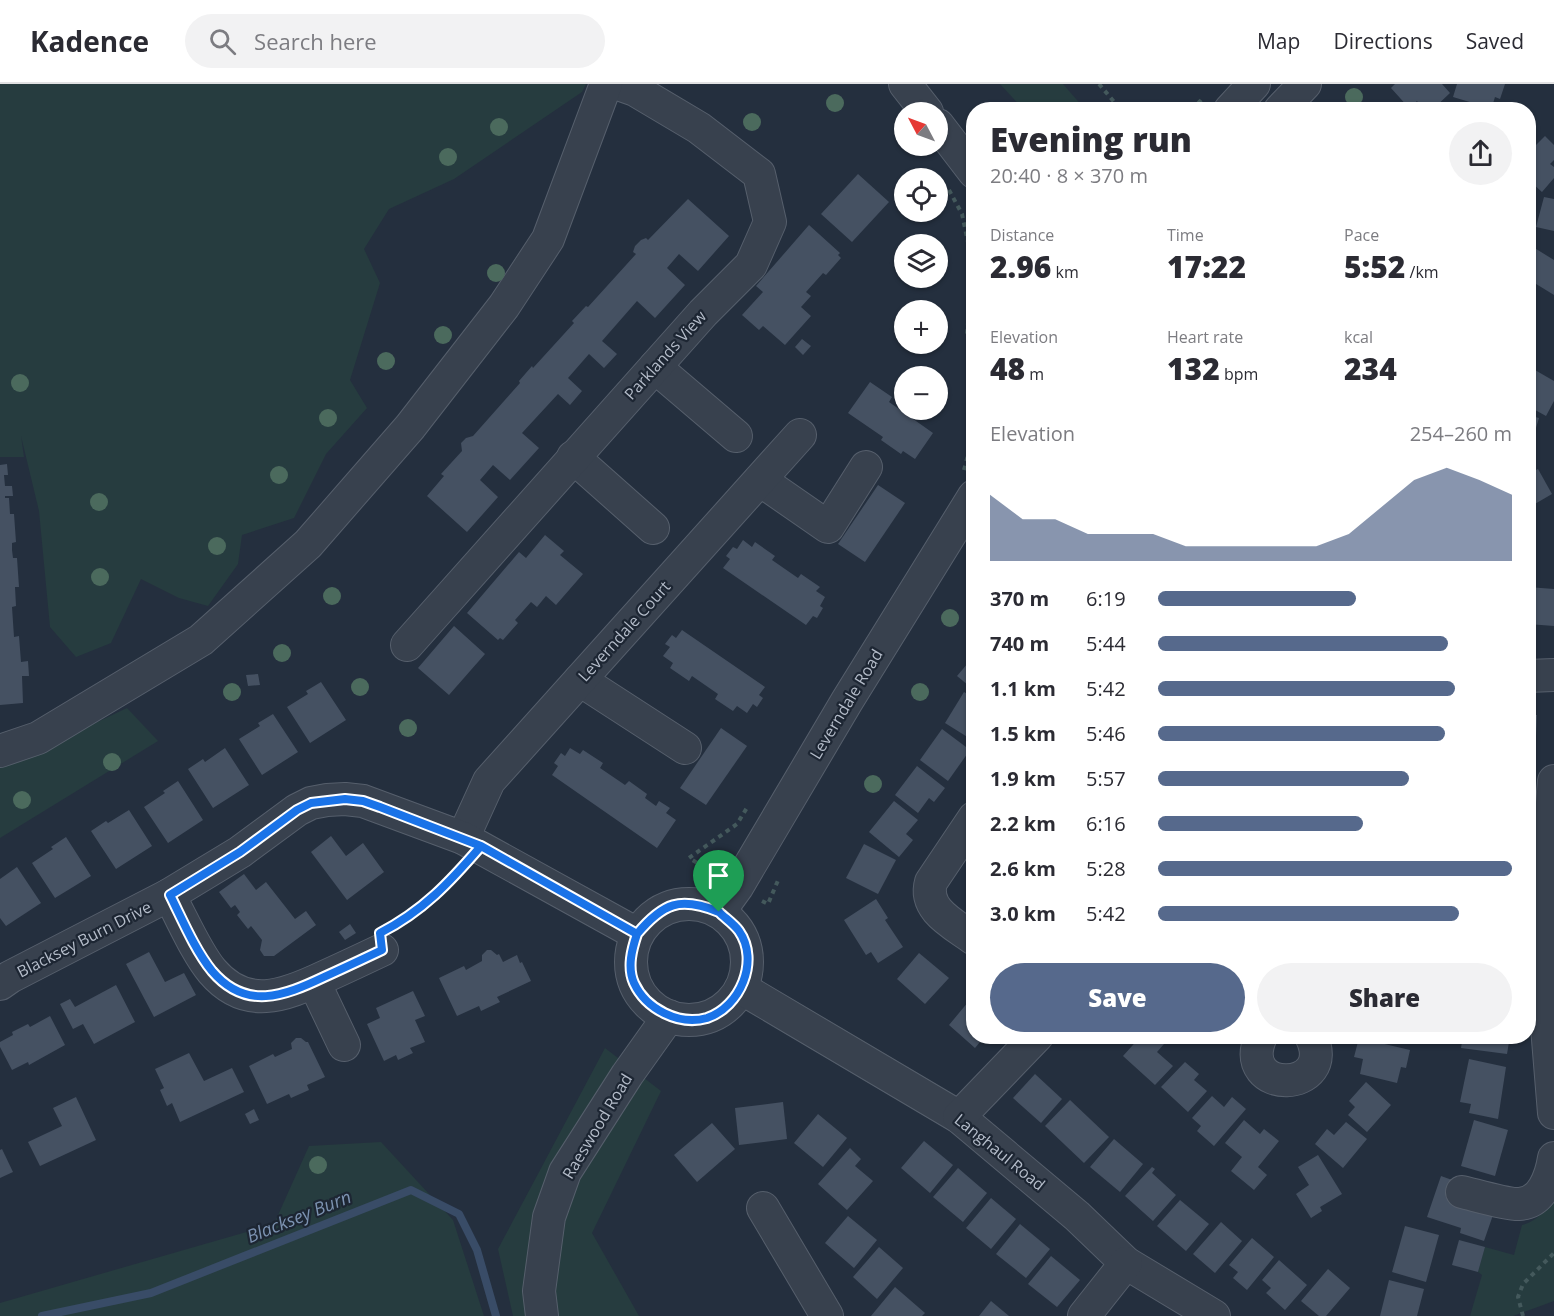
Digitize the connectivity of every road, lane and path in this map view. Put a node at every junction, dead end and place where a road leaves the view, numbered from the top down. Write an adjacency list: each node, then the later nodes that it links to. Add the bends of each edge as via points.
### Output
1 (606, 84): 27 (street, via 548,239 504,306 410,427 308,544 201,640 38,738)
2 (618, 84): 14 (street, Parklands View, via 699,128 759,174 770,222 751,265)
3 (905, 84): 7 (street)
4 (1099, 84): 8 (path)
5 (1254, 84): 9 (street)
6 (1305, 84): 10 (street)
7 (919, 102)
8 (1114, 102)
9 (1237, 102)
10 (1288, 102)
11 (948, 150): 12 (street)
12 (960, 179): 13 (path)
13 (966, 233)
14 (656, 368): 16 (street); 17 (street, Parklands View)
15 (800, 435): 19 (street, Leverndale Court)
16 (736, 436)
17 (573, 457): 21 (street); 22 (street, Parklands View)
18 (866, 466): 19 (street, via 828,526)
19 (760, 480): 25 (street, Leverndale Court)
20 (966, 509): 32 (street, Leverndale Road)
21 (653, 528)
22 (407, 645)
23 (1554, 675): 24 (street)
24 (1536, 676)
25 (580, 680): 26 (street); 30 (street, Leverndale Court, via 489,781)
26 (685, 748)
27 (0, 751)
28 (1554, 781): 44 (street, via 1540,941)
29 (966, 830): 33 (street, via 931,882 928,893 932,905)
30 (472, 842): 31 (street, Blacksey Burn Drive, via 363,801 327,800 297,810 240,852); 34 (street, Blacksey Burn Drive); 35 (path, via 450,882 397,925 380,933)
31 (170, 895): 36 (street, Blacksey Burn Drive, via 211,969 232,988 271,997); 37 (street, Blacksey Burn Drive)
32 (719, 912): 34 (street, via 699,904 674,905 653,915); 38 (street, via 739,931 746,949 747,968)
33 (966, 933)
34 (637, 934): 39 (street, via 630,955 633,982 647,1002)
35 (382, 950): 36 (street, Blacksey Burn Drive)
36 (314, 982): 43 (street)
37 (0, 984)
38 (741, 988): 39 (street, via 725,1008 707,1018 685,1021); 45 (street, Langhaul Road)
39 (669, 1016): 51 (street, Raeswood Road, via 566,1172 549,1217 539,1291)
40 (1029, 1044): 45 (street)
41 (1258, 1044): 42 (street, via 1257,1056 1265,1073 1292,1081 1309,1071 1316,1052)
42 (1314, 1044)
43 (344, 1045)
44 (1554, 1113)
45 (959, 1117): 50 (street, Langhaul Road, via 1077,1216)
46 (1554, 1158): 47 (street, via 1552,1173 1538,1197 1519,1204)
47 (1462, 1192)
48 (763, 1208): 52 (street)
49 (1554, 1253): 55 (path, via 1523,1284 1518,1297)
50 (1126, 1263): 53 (street); 54 (street, Langhaul Road)
51 (542, 1316)
52 (827, 1316)
53 (1083, 1316)
54 (1214, 1316)
55 (1523, 1316)

